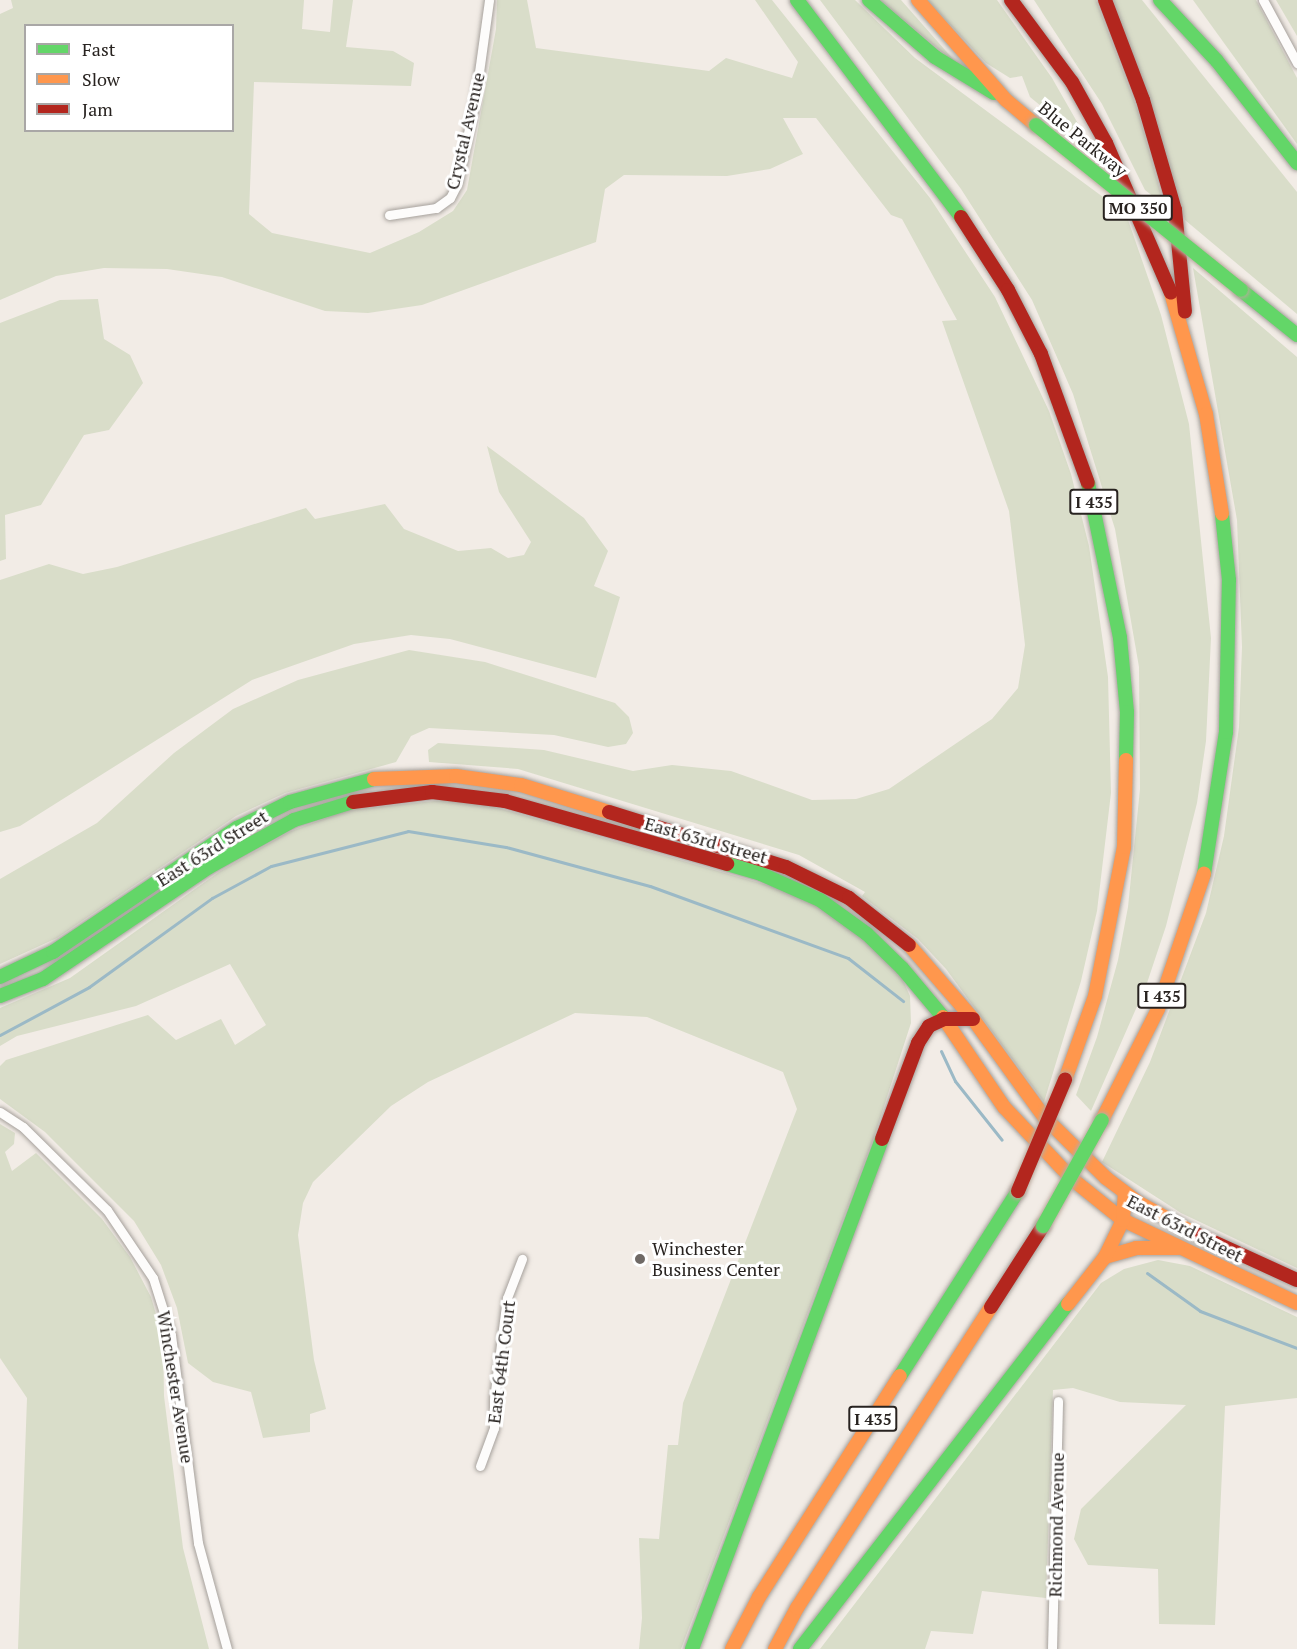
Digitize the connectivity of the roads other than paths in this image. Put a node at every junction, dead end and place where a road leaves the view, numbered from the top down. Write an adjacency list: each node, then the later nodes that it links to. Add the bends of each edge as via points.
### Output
1 (489, 0): 14 (street, Crystal Avenue, via 475,101 457,184 450,198 436,208)
2 (797, 0): 33 (main road, I 435, bridge, via 943,190 1008,290 1041,354 1093,498 1120,638 1126,711 1124,847 1095,996 1018,1191 759,1597)
3 (869, 0): 12 (main road, via 935,57)
4 (918, 0): 12 (main road, Blue Parkway / MO 350)
5 (1011, 0): 16 (main road, I 435, via 1072,82 1106,144 1166,275)
6 (1105, 0): 16 (main road, via 1143,100 1175,210)
7 (1160, 0): 10 (main road)
8 (1176, 0): 10 (main road)
9 (1263, 0): 11 (street)
10 (1217, 61): 13 (main road)
11 (1297, 63)
12 (1006, 100): 15 (main road, Blue Parkway / MO 350, bridge)
13 (1297, 164)
14 (389, 215)
15 (1297, 335)
16 (1188, 347): 34 (main road, I 435, bridge, via 1218,477 1227,568 1226,732 1207,865 1158,1009 1102,1120 1043,1226 797,1608)
17 (0, 977): 20 (main road, East 63rd Street, via 53,952 237,828 290,802 353,782 398,776 456,776 521,785 818,880 859,904 905,940)
18 (0, 996): 19 (main road, East 63rd Street, via 43,979 83,955 209,867 294,819 358,800 432,792 506,801 761,874 790,886 820,900 867,934)
19 (944, 1018): 20 (main road); 23 (main road, East 63rd Street, via 1027,1134 1072,1179); 32 (main road, via 929,1026 918,1043)
20 (973, 1019): 22 (main road, East 63rd Street, via 1045,1118)
21 (0, 1112): 31 (street, Winchester Avenue, via 23,1127 106,1210 153,1278 171,1335 198,1543)
22 (1125, 1193): 23 (main road); 27 (main road, East 63rd Street, via 1186,1229)
23 (1123, 1220): 24 (main road, East 63rd Street); 25 (main road)
24 (1178, 1248): 25 (main road, via 1136,1248); 28 (main road, East 63rd Street)
25 (1105, 1257): 35 (main road)
26 (522, 1259): 30 (street, East 64th Court, via 507,1299 494,1428)
27 (1297, 1280)
28 (1297, 1303)
29 (1058, 1401): 36 (street, Richmond Avenue)
30 (480, 1466)
31 (227, 1649)
32 (692, 1649)
33 (732, 1649)
34 (775, 1649)
35 (800, 1649)
36 (1053, 1649)

